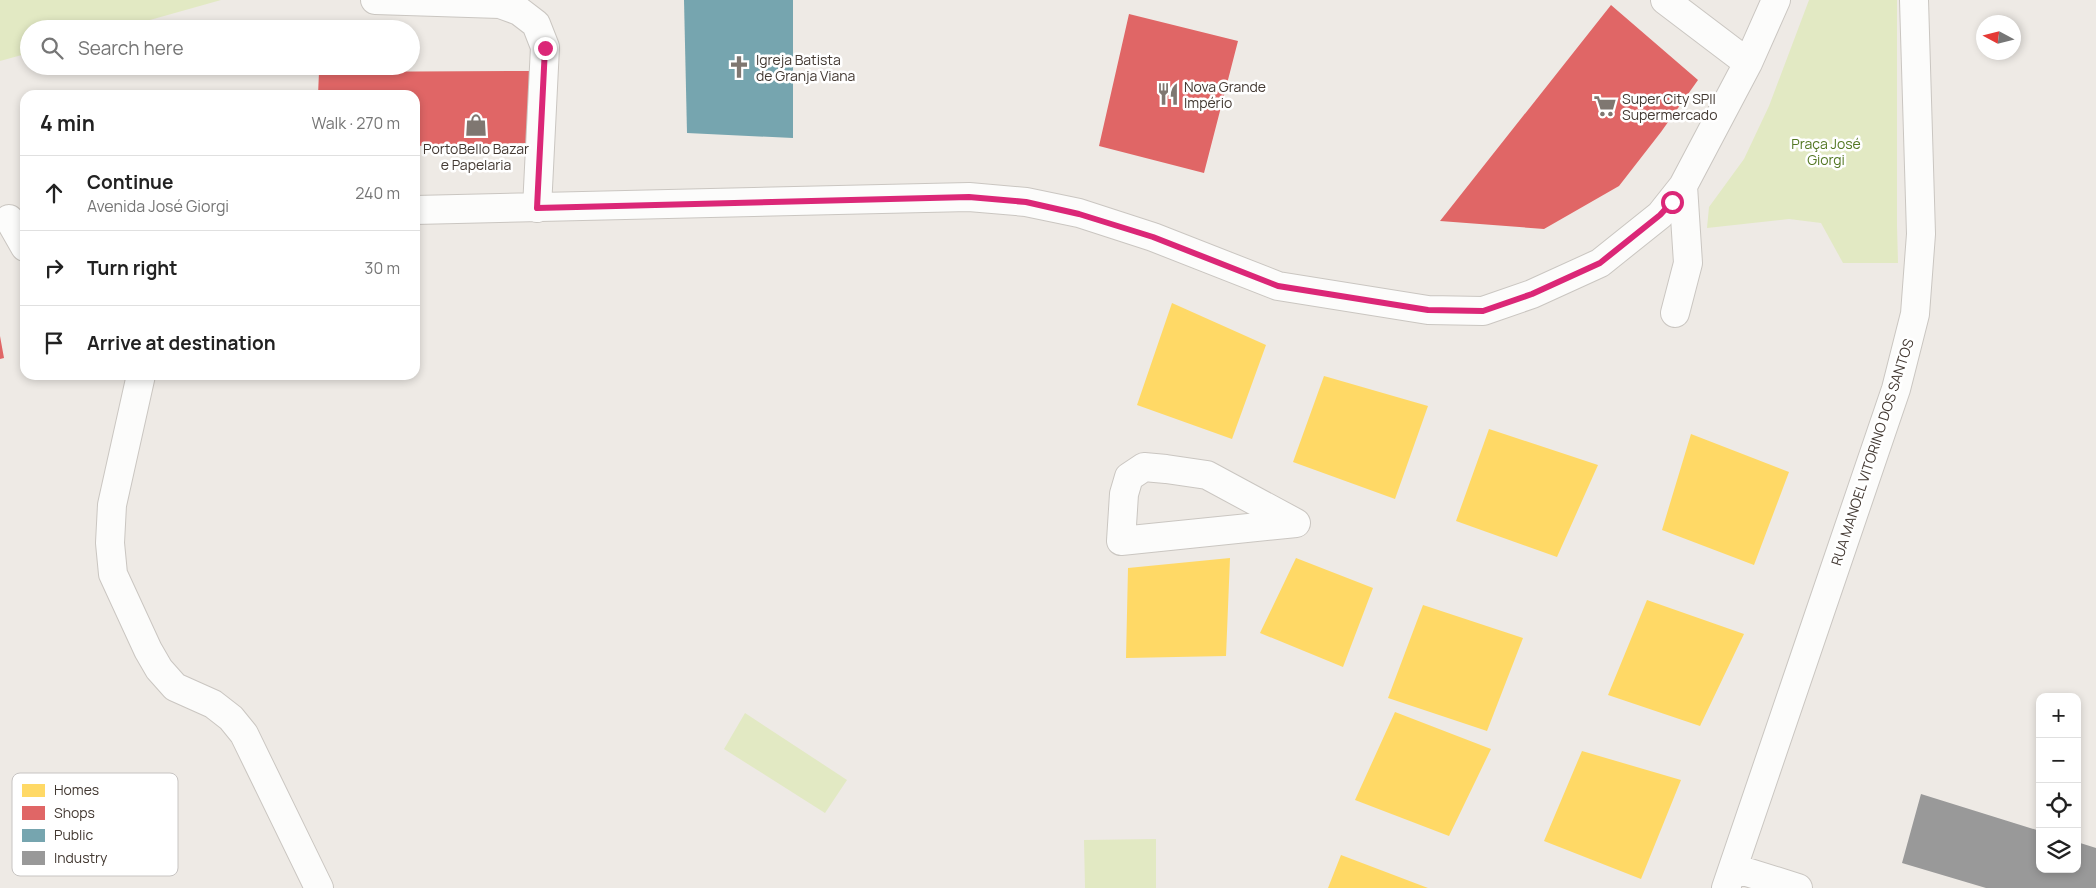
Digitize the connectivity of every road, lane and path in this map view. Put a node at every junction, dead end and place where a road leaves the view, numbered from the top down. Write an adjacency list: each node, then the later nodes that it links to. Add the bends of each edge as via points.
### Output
1 (375, 0): 7 (street, via 500,4 519,11 536,24 545,48)
2 (1665, 0): 5 (street)
3 (1914, 0): 14 (street, RUA MANOEL VITORINO DOS SANTOS, via 1921,234 1916,314 1896,389)
4 (1772, 2): 5 (street)
5 (1748, 63): 6 (street)
6 (1683, 186): 7 (street, via 1660,215 1600,263 1532,294 1483,311 1428,310 1278,286 1153,237 1079,214 1026,202 969,197); 11 (street, via 1688,263)
7 (537, 208): 8 (street)
8 (420, 210)
9 (11, 219): 10 (street)
10 (20, 237)
11 (1675, 313)
12 (140, 380): 15 (street, via 112,505 110,542 113,574 159,669 175,687 213,704 244,734)
13 (1296, 523): 13 (street, via 1238,529 1121,541 1126,486 1129,478 1144,467 1207,475)
14 (1730, 878): 16 (street)
15 (319, 888)
16 (1798, 888)

